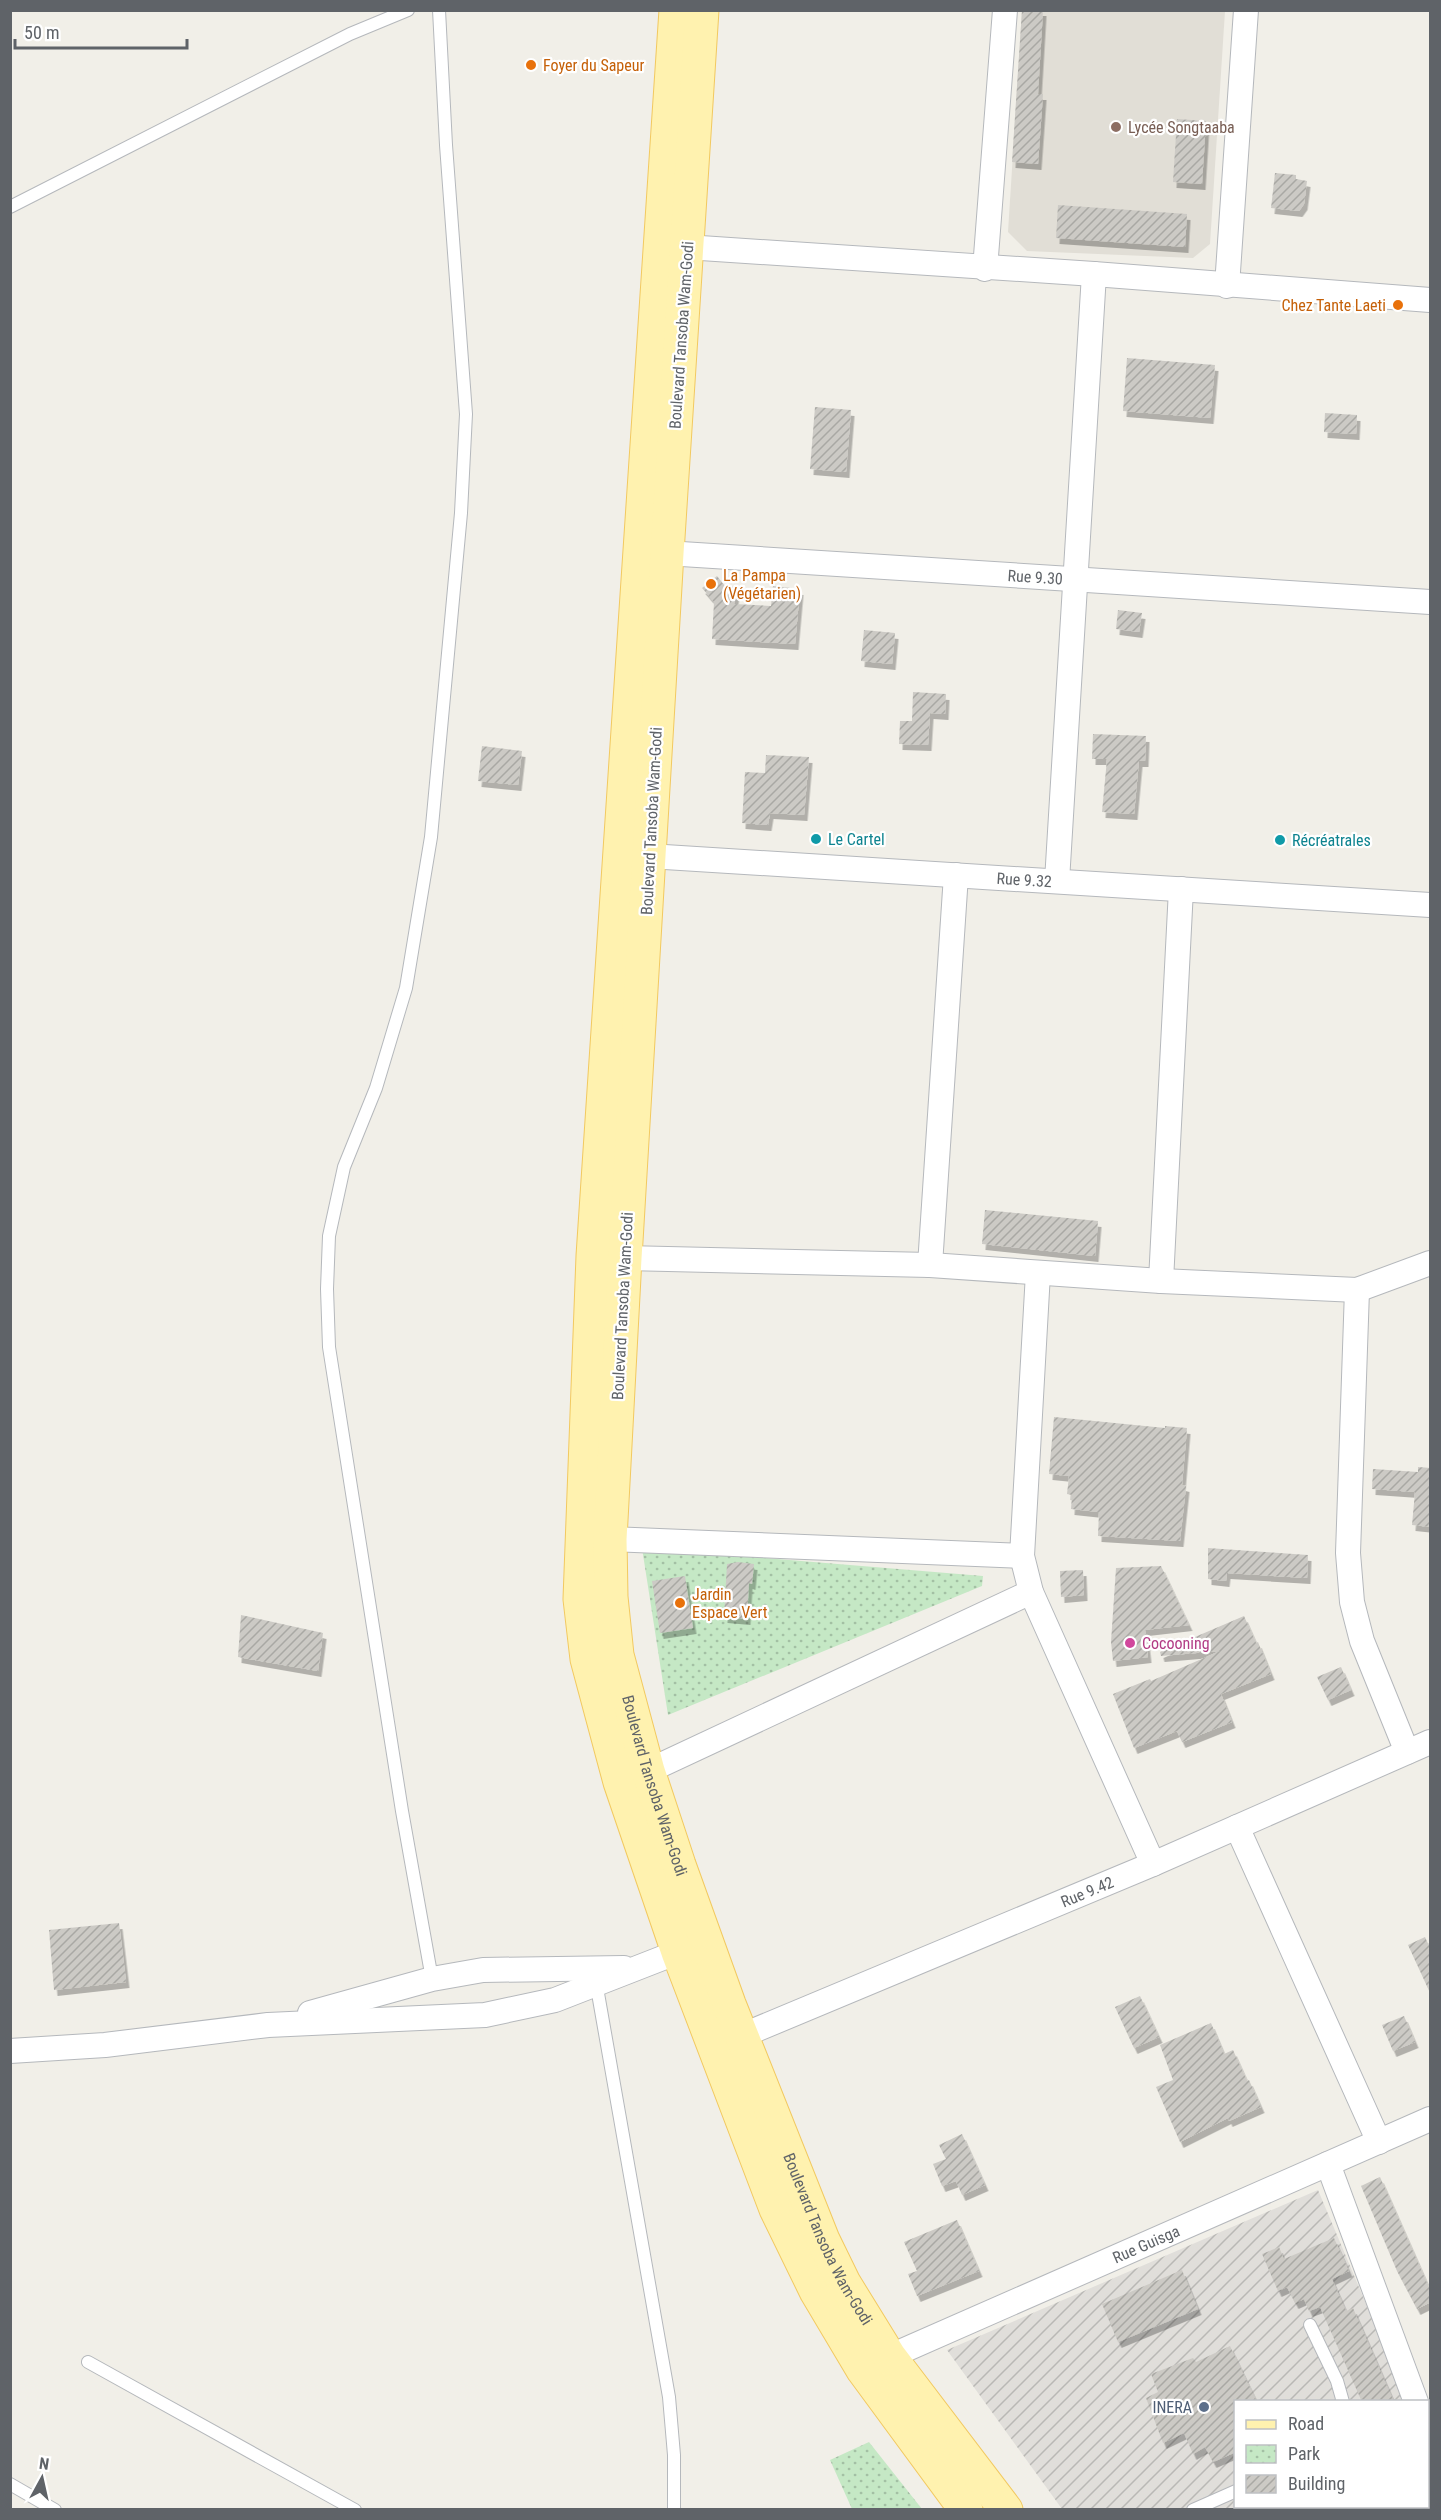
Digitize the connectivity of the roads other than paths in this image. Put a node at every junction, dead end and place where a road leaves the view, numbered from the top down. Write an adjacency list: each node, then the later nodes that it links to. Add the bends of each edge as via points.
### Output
1 (408, 10): 7 (lane, via 350,34)
2 (439, 10): 37 (lane, via 466,414 461,513 431,837 406,988 376,1088 344,1167 329,1236 327,1289 329,1347)
3 (676, 10): 8 (main road, Boulevard Tansoba Wam-Godi)
4 (702, 10): 8 (main road, Boulevard Tansoba Wam-Godi)
5 (1005, 10): 9 (street)
6 (1246, 10): 11 (street)
7 (10, 207)
8 (673, 246): 9 (street); 13 (main road, Boulevard Tansoba Wam-Godi)
9 (985, 268): 10 (street)
10 (1094, 274): 11 (street); 14 (street)
11 (1227, 286): 12 (street)
12 (1431, 300)
13 (653, 552): 14 (street, Rue 9.30); 16 (main road, Boulevard Tansoba Wam-Godi)
14 (1075, 578): 15 (street, Rue 9.30); 18 (street)
15 (1431, 602)
16 (634, 856): 17 (street, Rue 9.32); 21 (main road, Boulevard Tansoba Wam-Godi); 35 (main road, Boulevard Tansoba Wam-Godi, via 593,1256 580,1599 587,1659 616,1771)
17 (956, 875): 18 (street, Rue 9.32); 23 (street)
18 (1057, 881): 19 (street, Rue 9.32)
19 (1181, 889): 20 (street, Rue 9.32); 25 (street)
20 (1431, 905)
21 (625, 1258): 23 (street); 27 (main road, Boulevard Tansoba Wam-Godi)
22 (1431, 1263): 26 (street)
23 (930, 1265): 24 (street)
24 (1038, 1273): 25 (street); 28 (street)
25 (1161, 1281): 26 (street)
26 (1357, 1290): 31 (street, via 1348,1553 1352,1602 1362,1641)
27 (610, 1539): 28 (street); 32 (main road, Boulevard Tansoba Wam-Godi, via 617,1655)
28 (1022, 1556): 29 (street)
29 (1031, 1592): 32 (street); 34 (street)
30 (1431, 1742): 31 (street, Rue 9.42)
31 (1407, 1752): 33 (street, Rue 9.42)
32 (648, 1771): 39 (main road, Boulevard Tansoba Wam-Godi)
33 (1237, 1827): 34 (street, Rue 9.42); 42 (street)
34 (1153, 1864): 39 (street, Rue 9.42)
35 (678, 1952): 36 (street); 46 (main road, Boulevard Tansoba Wam-Godi, via 776,2209 816,2291)
36 (595, 1977): 37 (street, via 483,1970); 38 (street, via 555,2000 485,2015); 53 (lane, via 669,2397)
37 (432, 1979): 38 (street)
38 (268, 2025): 40 (street, via 105,2045)
39 (741, 2037): 46 (main road, Boulevard Tansoba Wam-Godi)
40 (10, 2051)
41 (1431, 2119): 42 (street, Rue Guisga)
42 (1379, 2142): 43 (street, Rue Guisga)
43 (1328, 2164): 46 (street, Rue Guisga); 48 (street)
44 (1310, 2325): 47 (lane)
45 (88, 2362): 52 (lane)
46 (876, 2363): 54 (main road, Boulevard Tansoba Wam-Godi); 55 (main road, Boulevard Tansoba Wam-Godi)
47 (1342, 2400)
48 (1415, 2400)
49 (10, 2484): 51 (lane)
50 (1234, 2492): 56 (lane)
51 (56, 2510)
52 (355, 2510)
53 (674, 2510)
54 (966, 2510)
55 (1006, 2510)
56 (1192, 2510)

